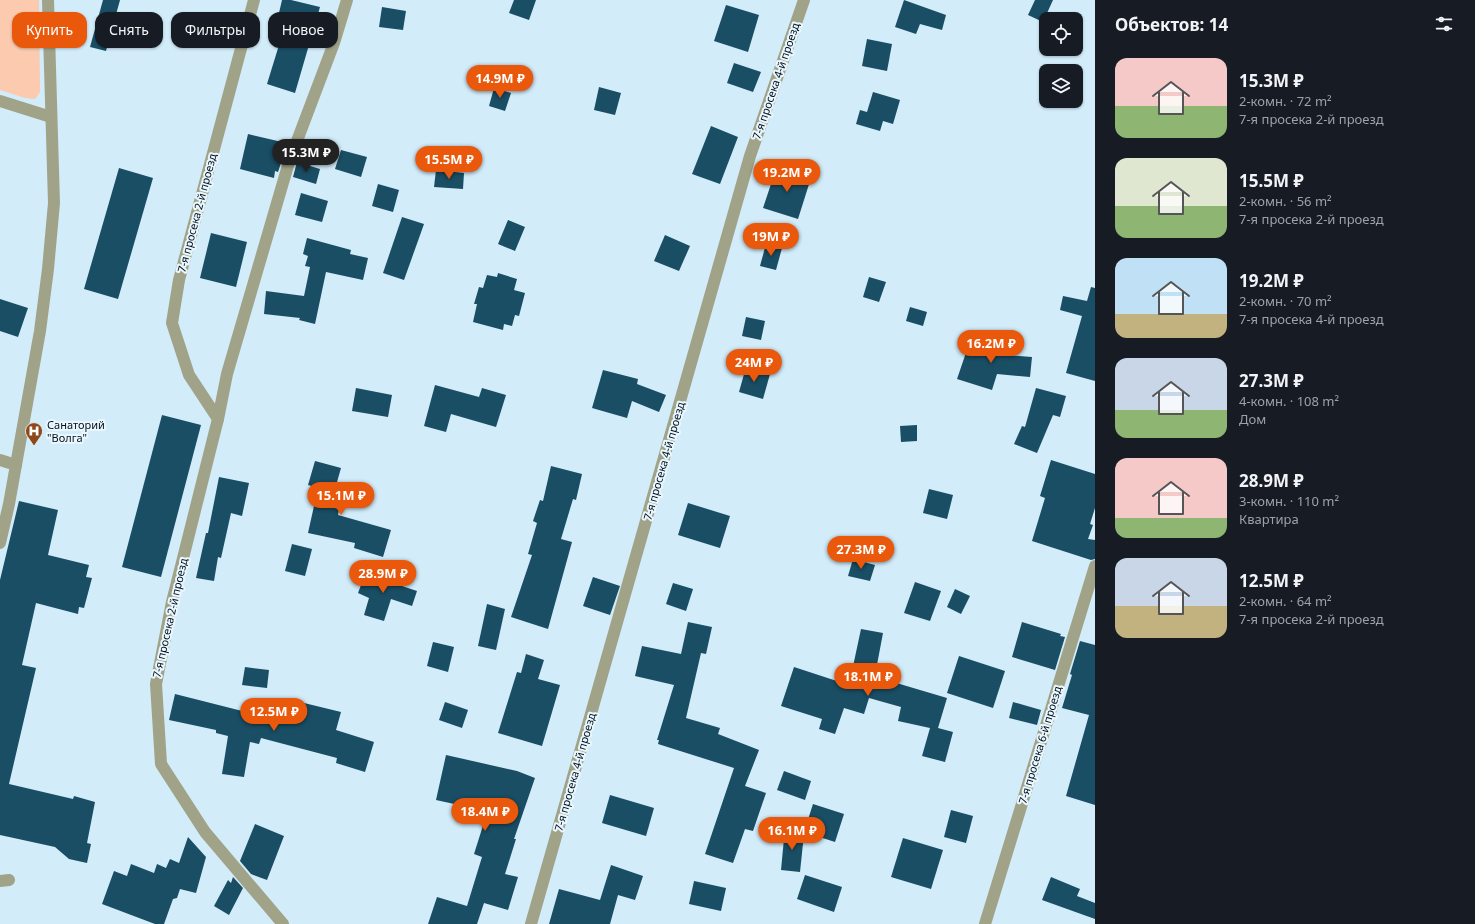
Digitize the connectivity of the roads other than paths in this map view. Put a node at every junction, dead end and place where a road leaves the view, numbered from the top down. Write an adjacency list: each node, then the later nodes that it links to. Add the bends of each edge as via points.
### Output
1 (48, 0): 6 (street)
2 (254, 0): 7 (street, 7-я просека 2-й проезд, via 179,280 172,323 189,375)
3 (347, 0): 7 (street, 7-я просека 2-й проезд, via 334,43 289,162 227,374)
4 (804, 0): 13 (street, 7-я просека 4-й проезд, via 750,156)
5 (0, 101): 6 (street)
6 (51, 117): 9 (street, via 54,203 48,269 40,331)
7 (218, 419): 12 (street, 7-я просека 2-й проезд, via 172,602 156,684 161,764 205,832)
8 (0, 460): 9 (street)
9 (16, 465): 10 (street)
10 (0, 543)
11 (1095, 566): 14 (street, 7-я просека 6-й проезд)
12 (283, 924)
13 (531, 924)
14 (985, 924)

